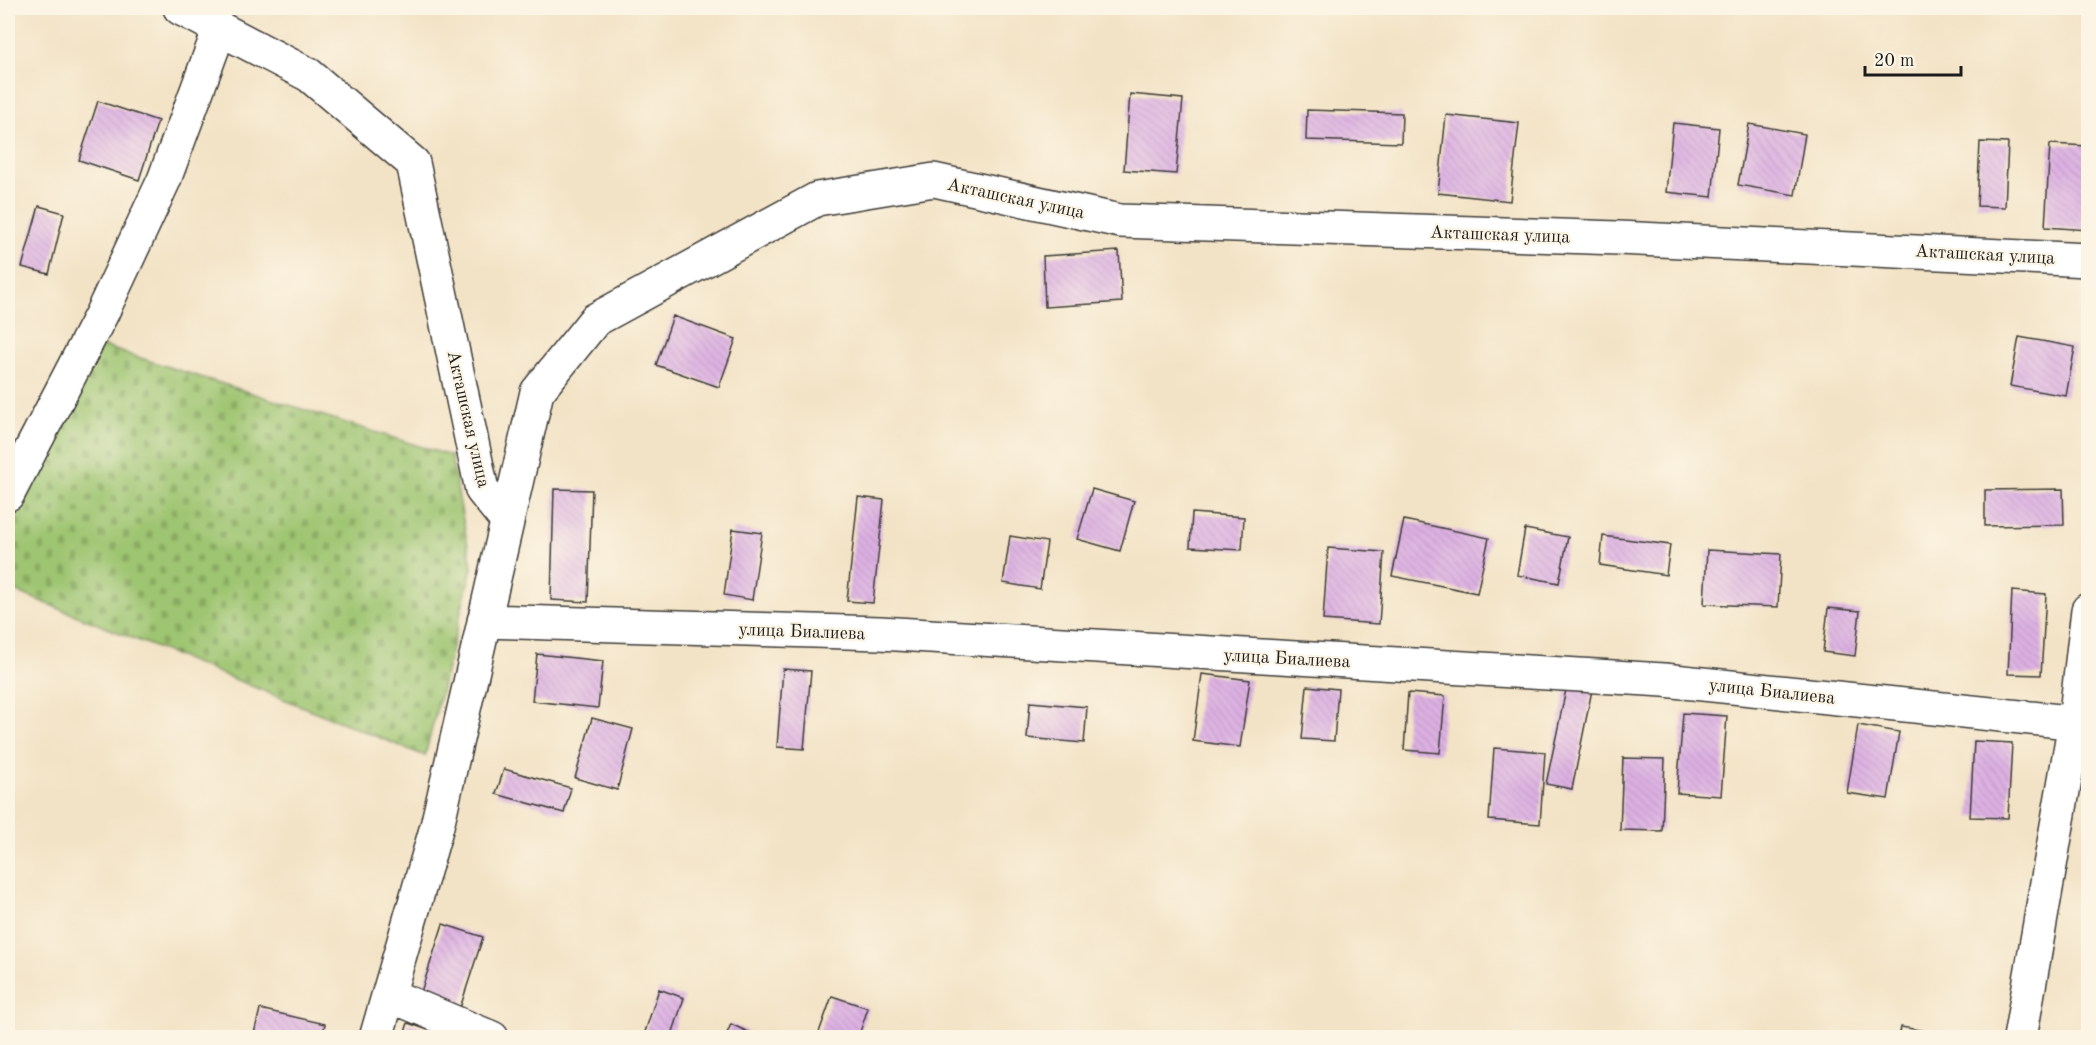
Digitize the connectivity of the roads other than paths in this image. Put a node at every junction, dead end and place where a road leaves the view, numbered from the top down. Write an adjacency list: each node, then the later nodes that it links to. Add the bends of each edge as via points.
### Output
1 (180, 8): 2 (street, Акташская улица)
2 (220, 28): 4 (street, via 164,180 102,313); 5 (street, Акташская улица, via 309,75 413,163 482,490)
3 (2088, 260): 5 (street, Акташская улица, via 1618,238 1120,221 934,180 817,199 595,320 537,392)
4 (8, 494)
5 (507, 521): 7 (street)
6 (2088, 610): 8 (street)
7 (484, 621): 8 (street, улица Биалиева, via 880,633 1664,680); 9 (street, via 437,826)
8 (2082, 723): 12 (street)
9 (389, 995): 10 (street); 11 (street)
10 (376, 1038)
11 (492, 1038)
12 (2020, 1038)

